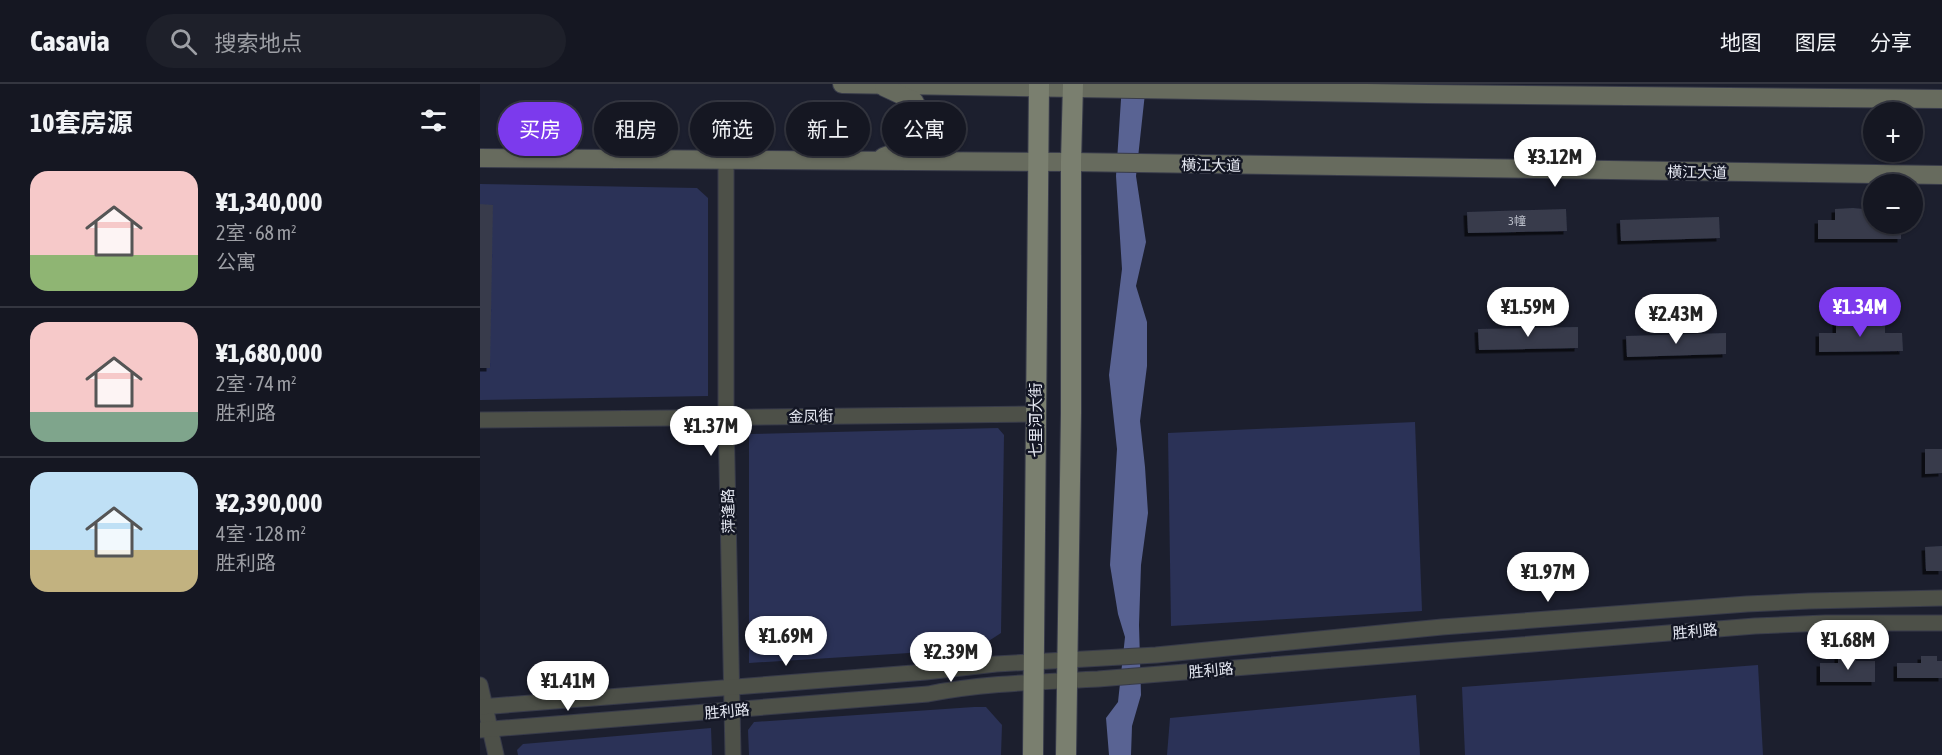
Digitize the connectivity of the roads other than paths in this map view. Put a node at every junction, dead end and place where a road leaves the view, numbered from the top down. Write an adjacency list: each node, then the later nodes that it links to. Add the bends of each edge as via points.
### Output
1 (842, 84): 2 (main road)
2 (879, 84): 3 (main road); 8 (main road, via 914,101 924,120 921,134 907,147)
3 (1039, 85): 4 (main road); 9 (main road, 七里河大街)
4 (1073, 86): 5 (main road); 10 (main road)
5 (1942, 99)
6 (480, 158): 7 (main road, 横江大道)
7 (726, 159): 8 (main road, 横江大道); 13 (street, 萍逢路)
8 (876, 160): 9 (main road, 横江大道)
9 (1039, 162): 10 (main road, 横江大道); 12 (main road, 七里河大街)
10 (1071, 162): 11 (main road, 横江大道); 18 (main road)
11 (1942, 175)
12 (1035, 414): 13 (street, 金凤街); 17 (main road, 七里河大街)
13 (726, 417): 14 (street, 金凤街); 22 (street, 萍逢路)
14 (480, 420)
15 (1942, 598): 18 (street, 胜利路, via 1747,604 1442,627 1095,659)
16 (1942, 623): 18 (street, 胜利路, via 1755,626 1098,679)
17 (1033, 662): 18 (street); 19 (street); 20 (main road, 七里河大街)
18 (1067, 671): 20 (street, 胜利路); 32 (main road)
19 (926, 672): 22 (street); 23 (street, via 934,684)
20 (1034, 683): 23 (street, 胜利路); 31 (main road, 七里河大街)
21 (480, 685): 25 (street)
22 (732, 688): 24 (street); 26 (street, 萍逢路)
23 (928, 694): 26 (street, 胜利路)
24 (593, 698): 25 (street); 27 (street, via 584,710)
25 (483, 707): 28 (street)
26 (733, 711): 27 (street, 胜利路); 30 (street, 萍逢路)
27 (595, 721): 28 (street, 胜利路)
28 (485, 729): 29 (street)
29 (496, 755)
30 (733, 755)
31 (1033, 755)
32 (1066, 755)

